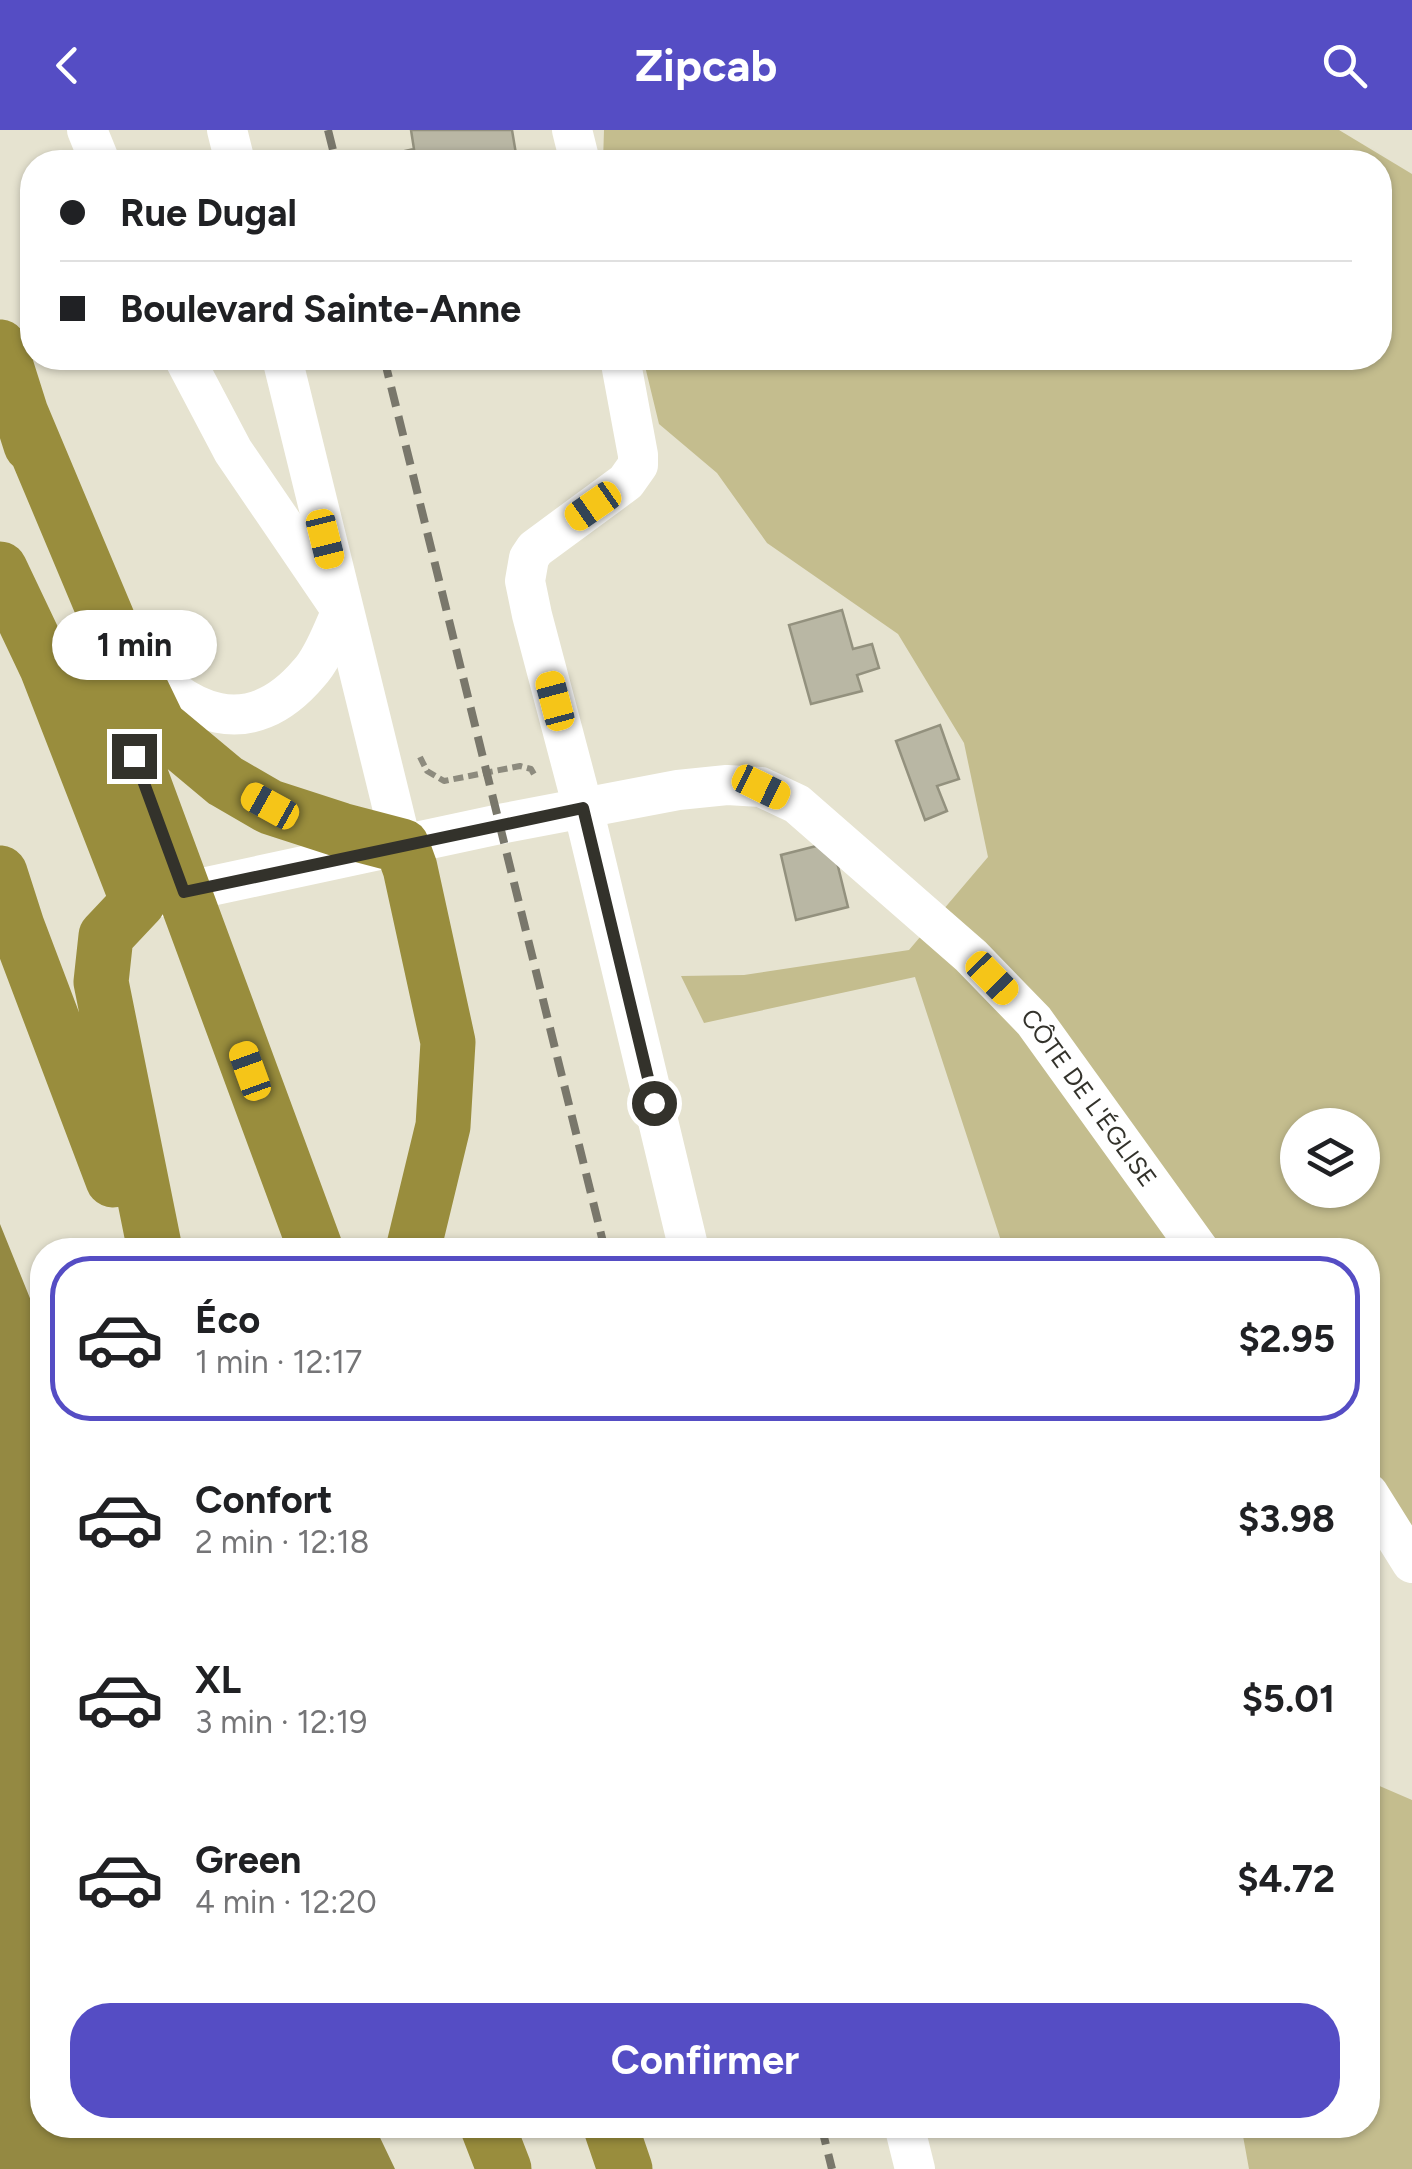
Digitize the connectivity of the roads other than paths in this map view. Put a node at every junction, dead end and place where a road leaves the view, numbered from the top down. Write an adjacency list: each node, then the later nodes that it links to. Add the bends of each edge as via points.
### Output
1 (0, 348): 5 (highway)
2 (190, 370): 7 (street, via 233,451)
3 (285, 370): 7 (street)
4 (623, 370): 9 (street, via 638,465 626,482 543,541 526,570)
5 (20, 411): 8 (highway); 12 (highway, via 96,655)
6 (0, 569): 12 (highway)
7 (342, 611): 8 (street, via 312,671 283,700 254,713 225,715 188,704); 10 (street)
8 (109, 623): 10 (highway, via 160,726 225,781 270,806)
9 (565, 812): 10 (street, CÔTE DE L'ÉGLISE); 17 (street); 18 (street, CÔTE DE L'ÉGLISE, via 727,786 761,787 797,804 971,956 1034,1021)
10 (402, 846): 12 (street, CÔTE DE L'ÉGLISE); 16 (highway, via 448,1042 443,1126)
11 (0, 873): 13 (highway)
12 (161, 897): 14 (highway, via 106,936 101,982); 15 (highway)
13 (134, 1238)
14 (152, 1238)
15 (311, 1238)
16 (416, 1238)
17 (687, 1238)
18 (1191, 1238)
19 (1380, 1511): 20 (street)
20 (1412, 1563)
21 (491, 2138): 24 (highway)
22 (614, 2138): 25 (highway)
23 (907, 2138): 26 (street)
24 (504, 2169)
25 (625, 2169)
26 (915, 2169)

